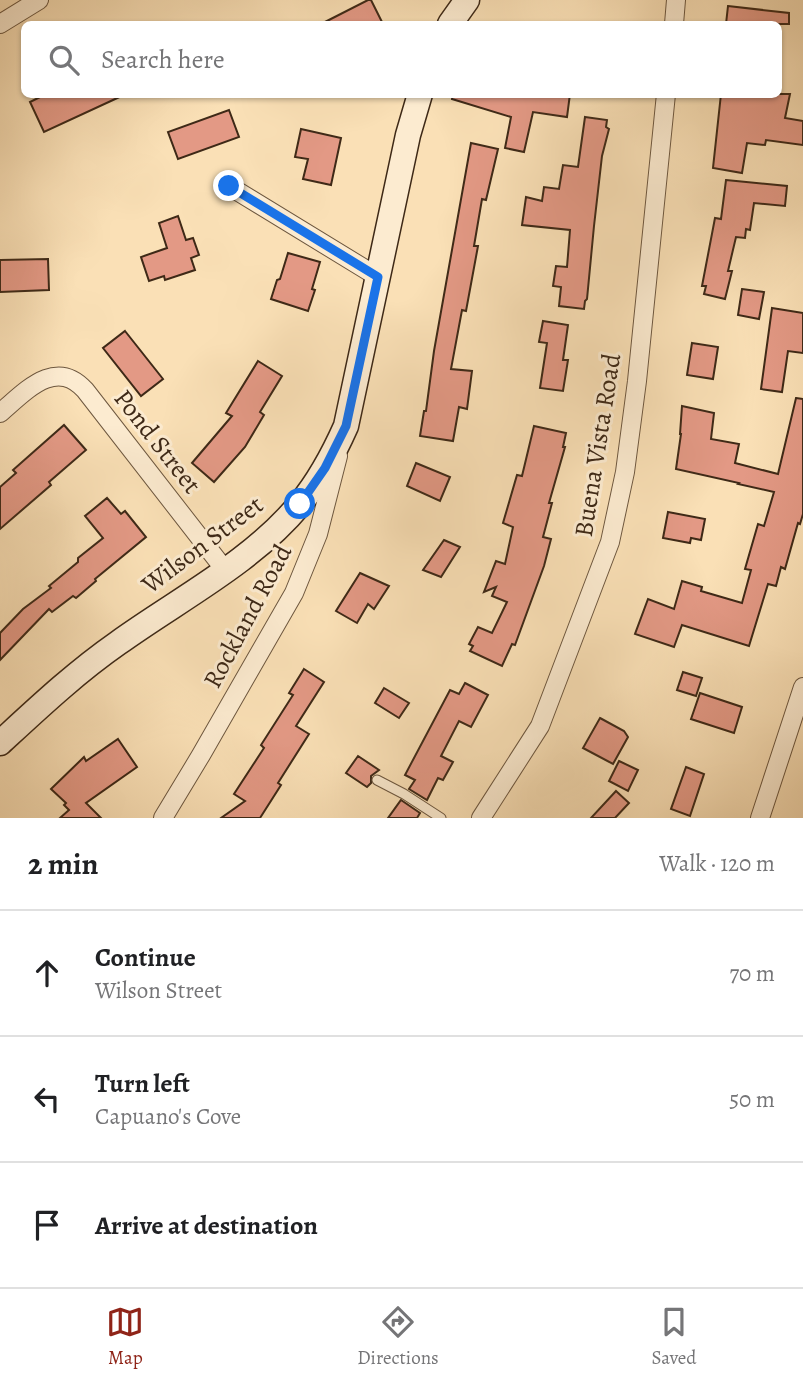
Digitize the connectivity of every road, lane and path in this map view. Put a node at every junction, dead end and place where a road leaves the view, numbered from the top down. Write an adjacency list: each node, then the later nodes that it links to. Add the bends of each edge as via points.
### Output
1 (39, 0): 6 (street)
2 (467, 0): 4 (main road)
3 (676, 0): 5 (street)
4 (452, 21)
5 (674, 21)
6 (0, 24)
7 (419, 98): 10 (main road, Wilson Street)
8 (666, 98): 19 (street, Buena Vista Road, via 635,394 610,542 540,726)
9 (229, 186): 10 (street)
10 (378, 277): 12 (main road, Wilson Street)
11 (0, 413): 13 (street, Pond Street, via 53,376 72,378)
12 (346, 426): 13 (main road, Wilson Street, via 300,504); 17 (street, Rockland Road, via 318,534 294,593)
13 (225, 570): 15 (main road, Wilson Street, via 117,643)
14 (803, 687): 20 (street)
15 (0, 743)
16 (377, 780): 18 (lane)
17 (163, 818)
18 (441, 818)
19 (481, 818)
20 (760, 818)

